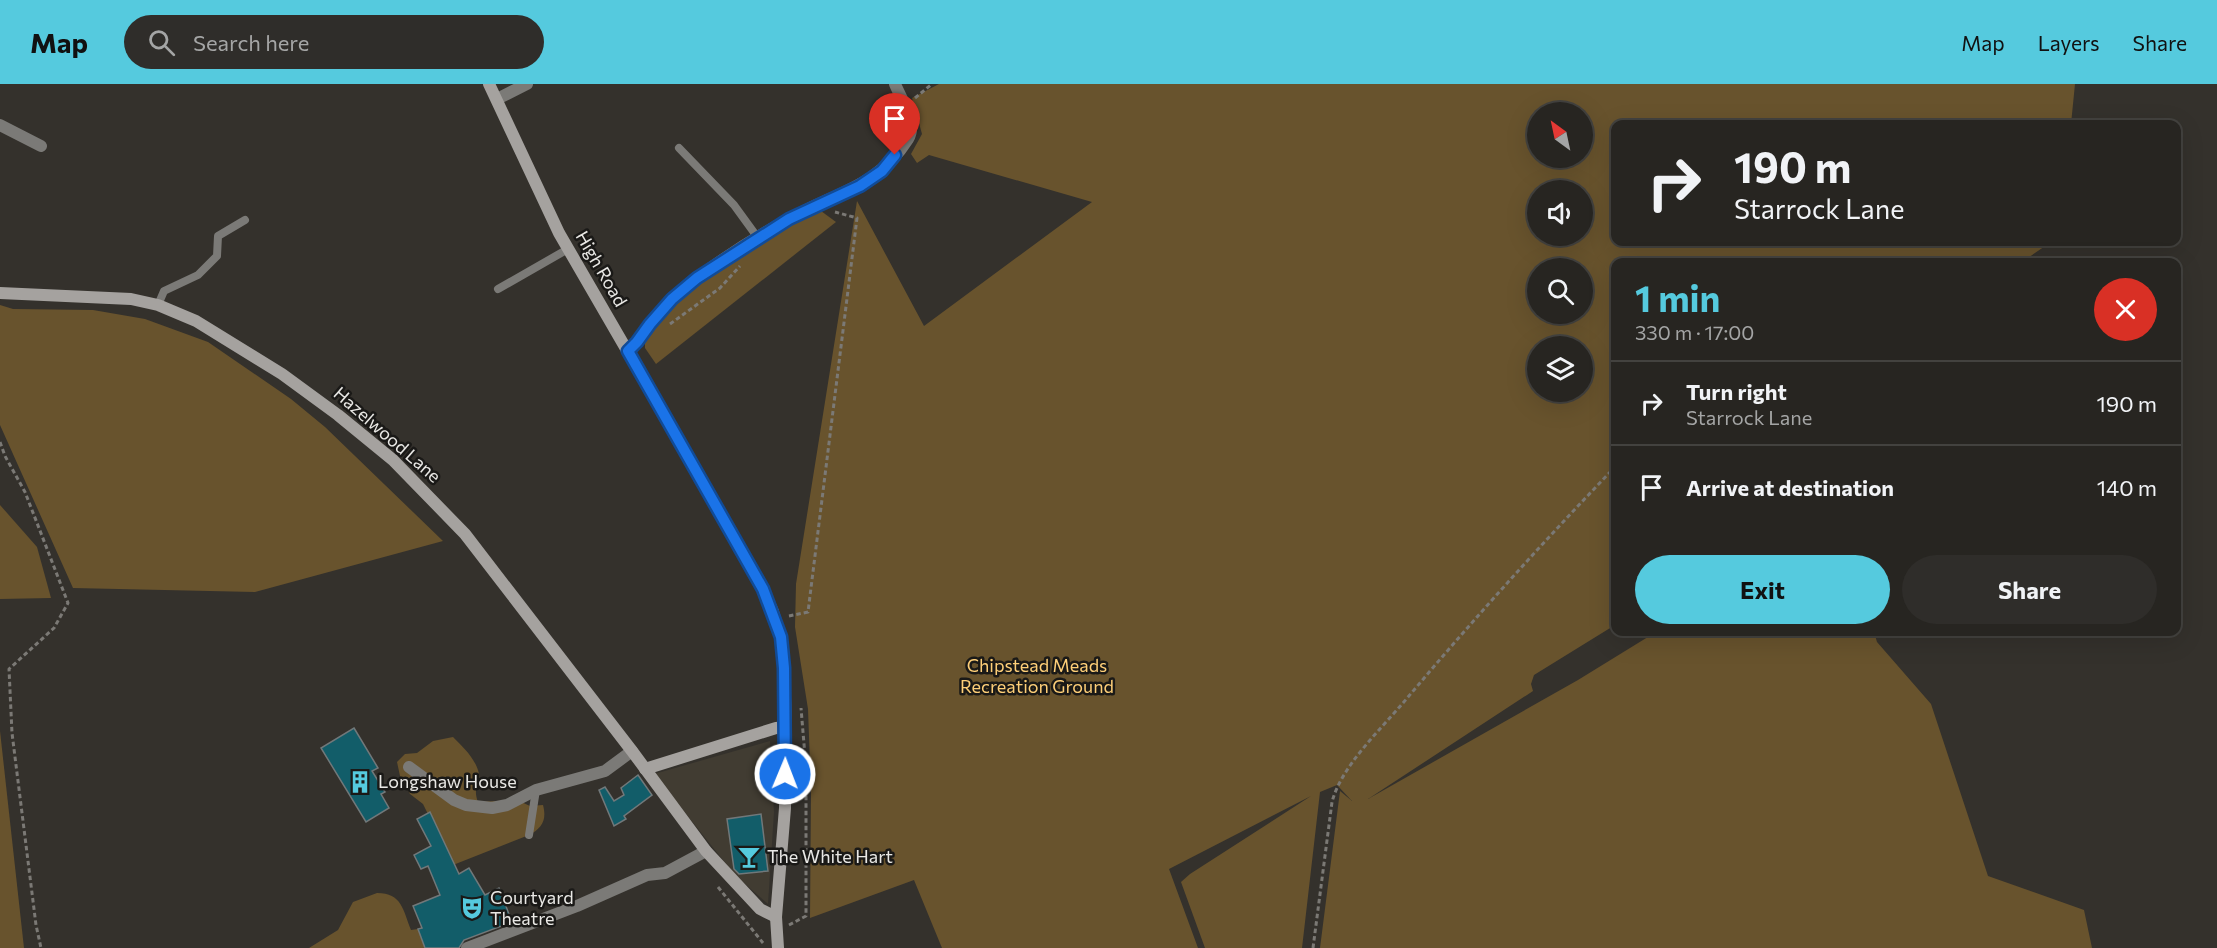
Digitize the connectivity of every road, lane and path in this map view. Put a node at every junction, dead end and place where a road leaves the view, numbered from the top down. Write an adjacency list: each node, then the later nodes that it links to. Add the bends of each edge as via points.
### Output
1 (489, 84): 5 (street, High Road)
2 (527, 84): 5 (street)
3 (895, 84): 6 (street)
4 (932, 84): 6 (path)
5 (497, 99): 13 (street, High Road)
6 (904, 107): 10 (street, via 912,129 882,171)
7 (0, 125): 8 (street)
8 (40, 146)
9 (680, 148): 12 (lane, via 734,205)
10 (826, 201): 12 (street); 22 (path, via 830,210 857,218 808,612 789,616)
11 (245, 220): 17 (lane, via 218,236 217,256 198,275 164,291)
12 (758, 238): 19 (street, via 672,299)
13 (568, 249): 15 (lane); 19 (street, High Road)
14 (744, 262): 18 (path, via 720,288)
15 (498, 289)
16 (0, 293): 17 (street, Hazelwood Lane, via 131,299)
17 (158, 304): 25 (street, Hazelwood Lane, via 196,321 282,374 393,460 465,534)
18 (668, 326)
19 (628, 351): 24 (street, High Road, via 773,612 781,637)
20 (0, 442): 34 (path, via 25,492 68,603 54,628 9,669 12,733)
21 (1611, 471): 36 (path, via 1474,618 1337,785)
22 (784, 611)
23 (800, 697): 33 (path, via 806,778 806,916 782,928 782,942)
24 (786, 727): 27 (street); 32 (street, High Road, via 785,808)
25 (632, 751): 27 (street, Hazelwood Lane); 28 (street, via 605,771)
26 (409, 767): 28 (street, via 466,805 507,805)
27 (645, 769): 30 (street, Hazelwood Lane)
28 (536, 790): 29 (lane)
29 (529, 835)
30 (706, 851): 32 (street, Hazelwood Lane, via 760,909); 35 (street, via 665,873 647,874)
31 (716, 884): 33 (path, via 764,944)
32 (776, 917): 33 (street, High Road)
33 (777, 945)
34 (40, 948)
35 (467, 948)
36 (1313, 948)

